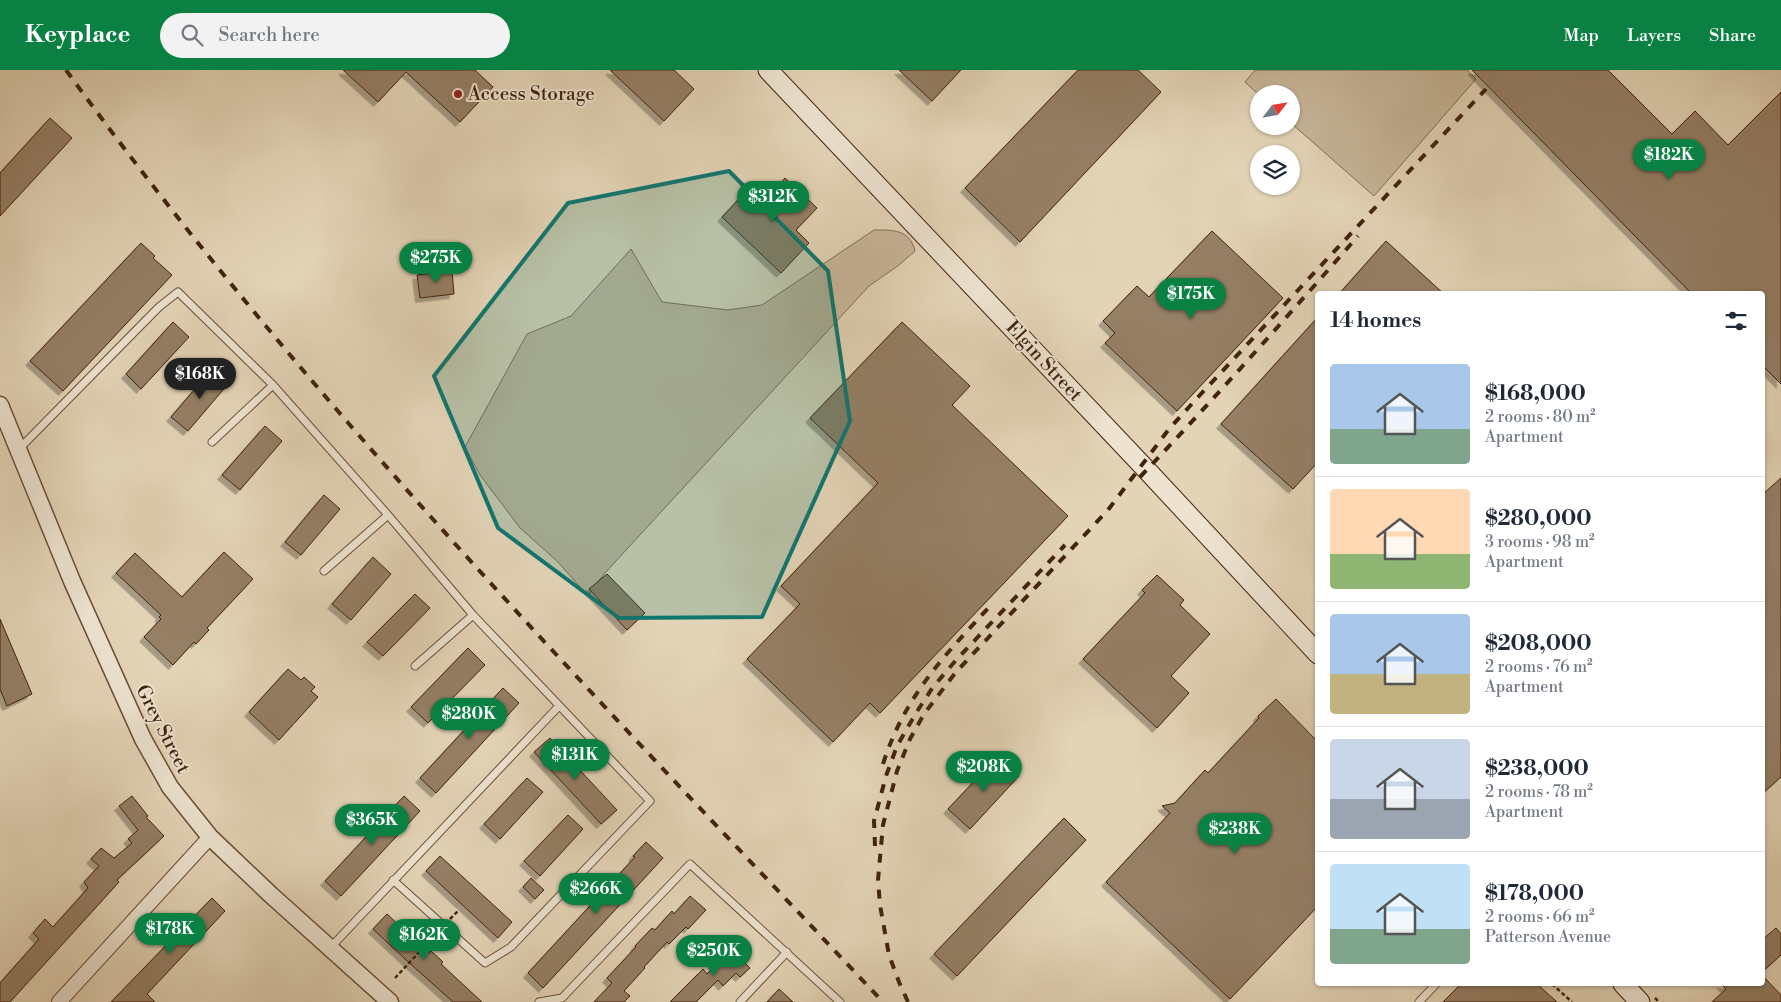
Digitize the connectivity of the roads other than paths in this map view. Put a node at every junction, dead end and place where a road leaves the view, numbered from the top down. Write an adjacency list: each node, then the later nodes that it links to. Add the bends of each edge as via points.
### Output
1 (768, 70): 9 (main road, Elgin Street)
2 (273, 385): 4 (lane); 5 (lane, via 178,292); 6 (lane)
3 (0, 405): 5 (street, Grey Street)
4 (212, 442)
5 (18, 449): 12 (street, Grey Street, via 142,739 170,787)
6 (388, 515): 7 (lane); 8 (lane)
7 (324, 572)
8 (473, 615): 10 (lane); 11 (lane)
9 (1315, 651)
10 (415, 666)
11 (559, 706): 13 (lane); 13 (lane, via 650,801 511,948 485,963)
12 (210, 837): 14 (street, Grey Street); 19 (street)
13 (393, 880): 14 (lane)
14 (330, 948): 20 (street, Grey Street)
15 (786, 952): 18 (lane, via 690,864); 22 (lane); 23 (lane)
16 (1434, 986): 24 (lane)
17 (1626, 986): 25 (main road)
18 (562, 1000): 21 (lane)
19 (59, 1002)
20 (390, 1002)
21 (539, 1002)
22 (740, 1002)
23 (840, 1002)
24 (1419, 1002)
25 (1640, 1002)

